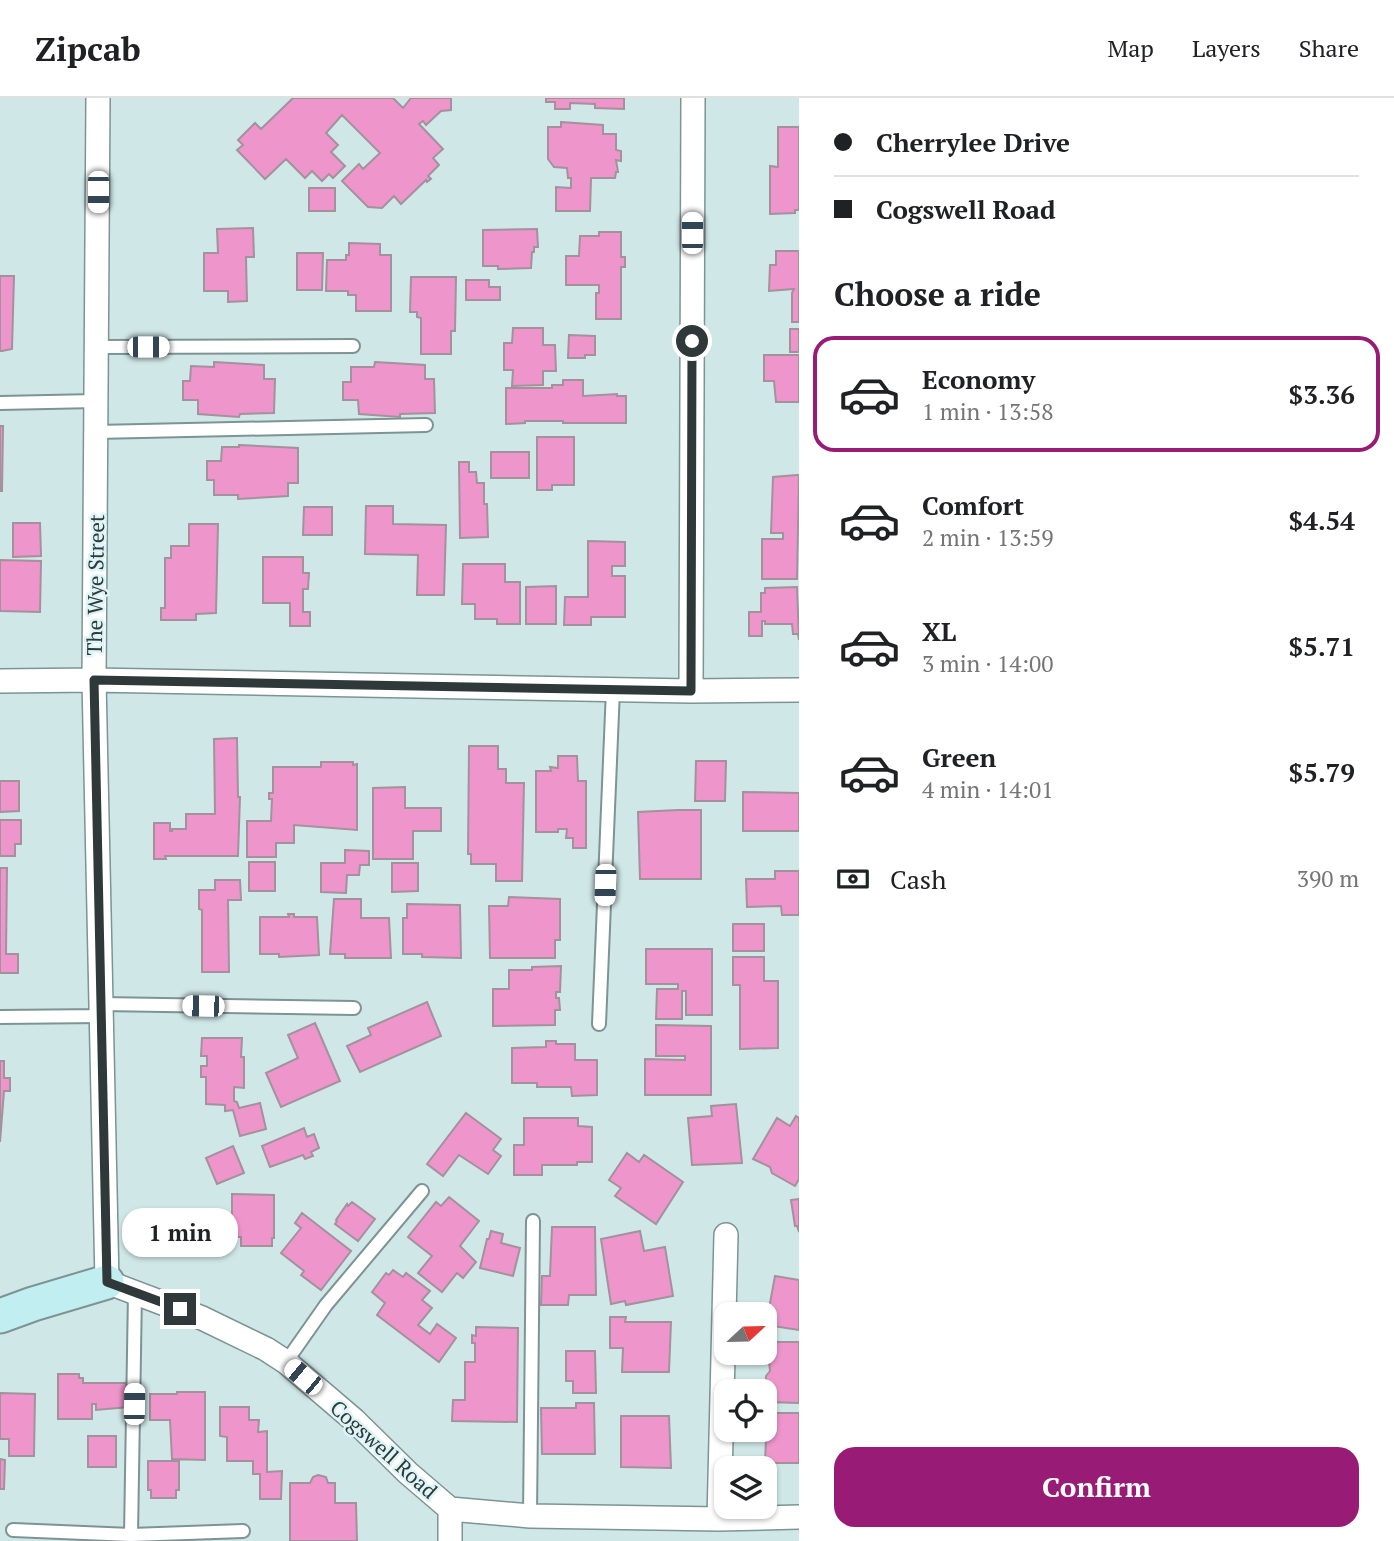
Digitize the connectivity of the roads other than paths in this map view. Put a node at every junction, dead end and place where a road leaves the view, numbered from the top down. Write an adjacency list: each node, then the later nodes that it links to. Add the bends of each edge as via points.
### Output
1 (98, 98): 4 (street, The Wye Street)
2 (693, 98): 13 (street)
3 (352, 346): 4 (lane)
4 (97, 347): 5 (street, The Wye Street)
5 (96, 401): 6 (lane); 8 (street, The Wye Street)
6 (0, 403)
7 (426, 425): 8 (lane)
8 (96, 432): 9 (street, The Wye Street)
9 (94, 680): 10 (street); 11 (street); 15 (street, The Wye Street)
10 (0, 681)
11 (613, 689): 13 (street); 17 (lane)
12 (799, 690): 13 (street)
13 (691, 691)
14 (354, 1009): 15 (lane)
15 (102, 1010): 16 (lane); 21 (street, The Wye Street)
16 (0, 1017)
17 (599, 1024)
18 (422, 1191): 23 (lane, via 326,1305)
19 (533, 1221): 26 (lane)
20 (726, 1235): 24 (street)
21 (121, 1287): 22 (street, via 33,1304); 23 (street, Cogswell Road, via 202,1318); 32 (lane)
22 (0, 1316)
23 (286, 1362): 25 (street, Cogswell Road)
24 (721, 1456)
25 (450, 1509): 26 (street, Cogswell Road); 33 (street)
26 (530, 1516): 29 (street, Cogswell Road)
27 (799, 1517): 28 (street, Cogswell Road)
28 (777, 1518)
29 (714, 1519)
30 (13, 1530): 32 (lane)
31 (243, 1531): 32 (lane)
32 (131, 1535)
33 (450, 1541)

